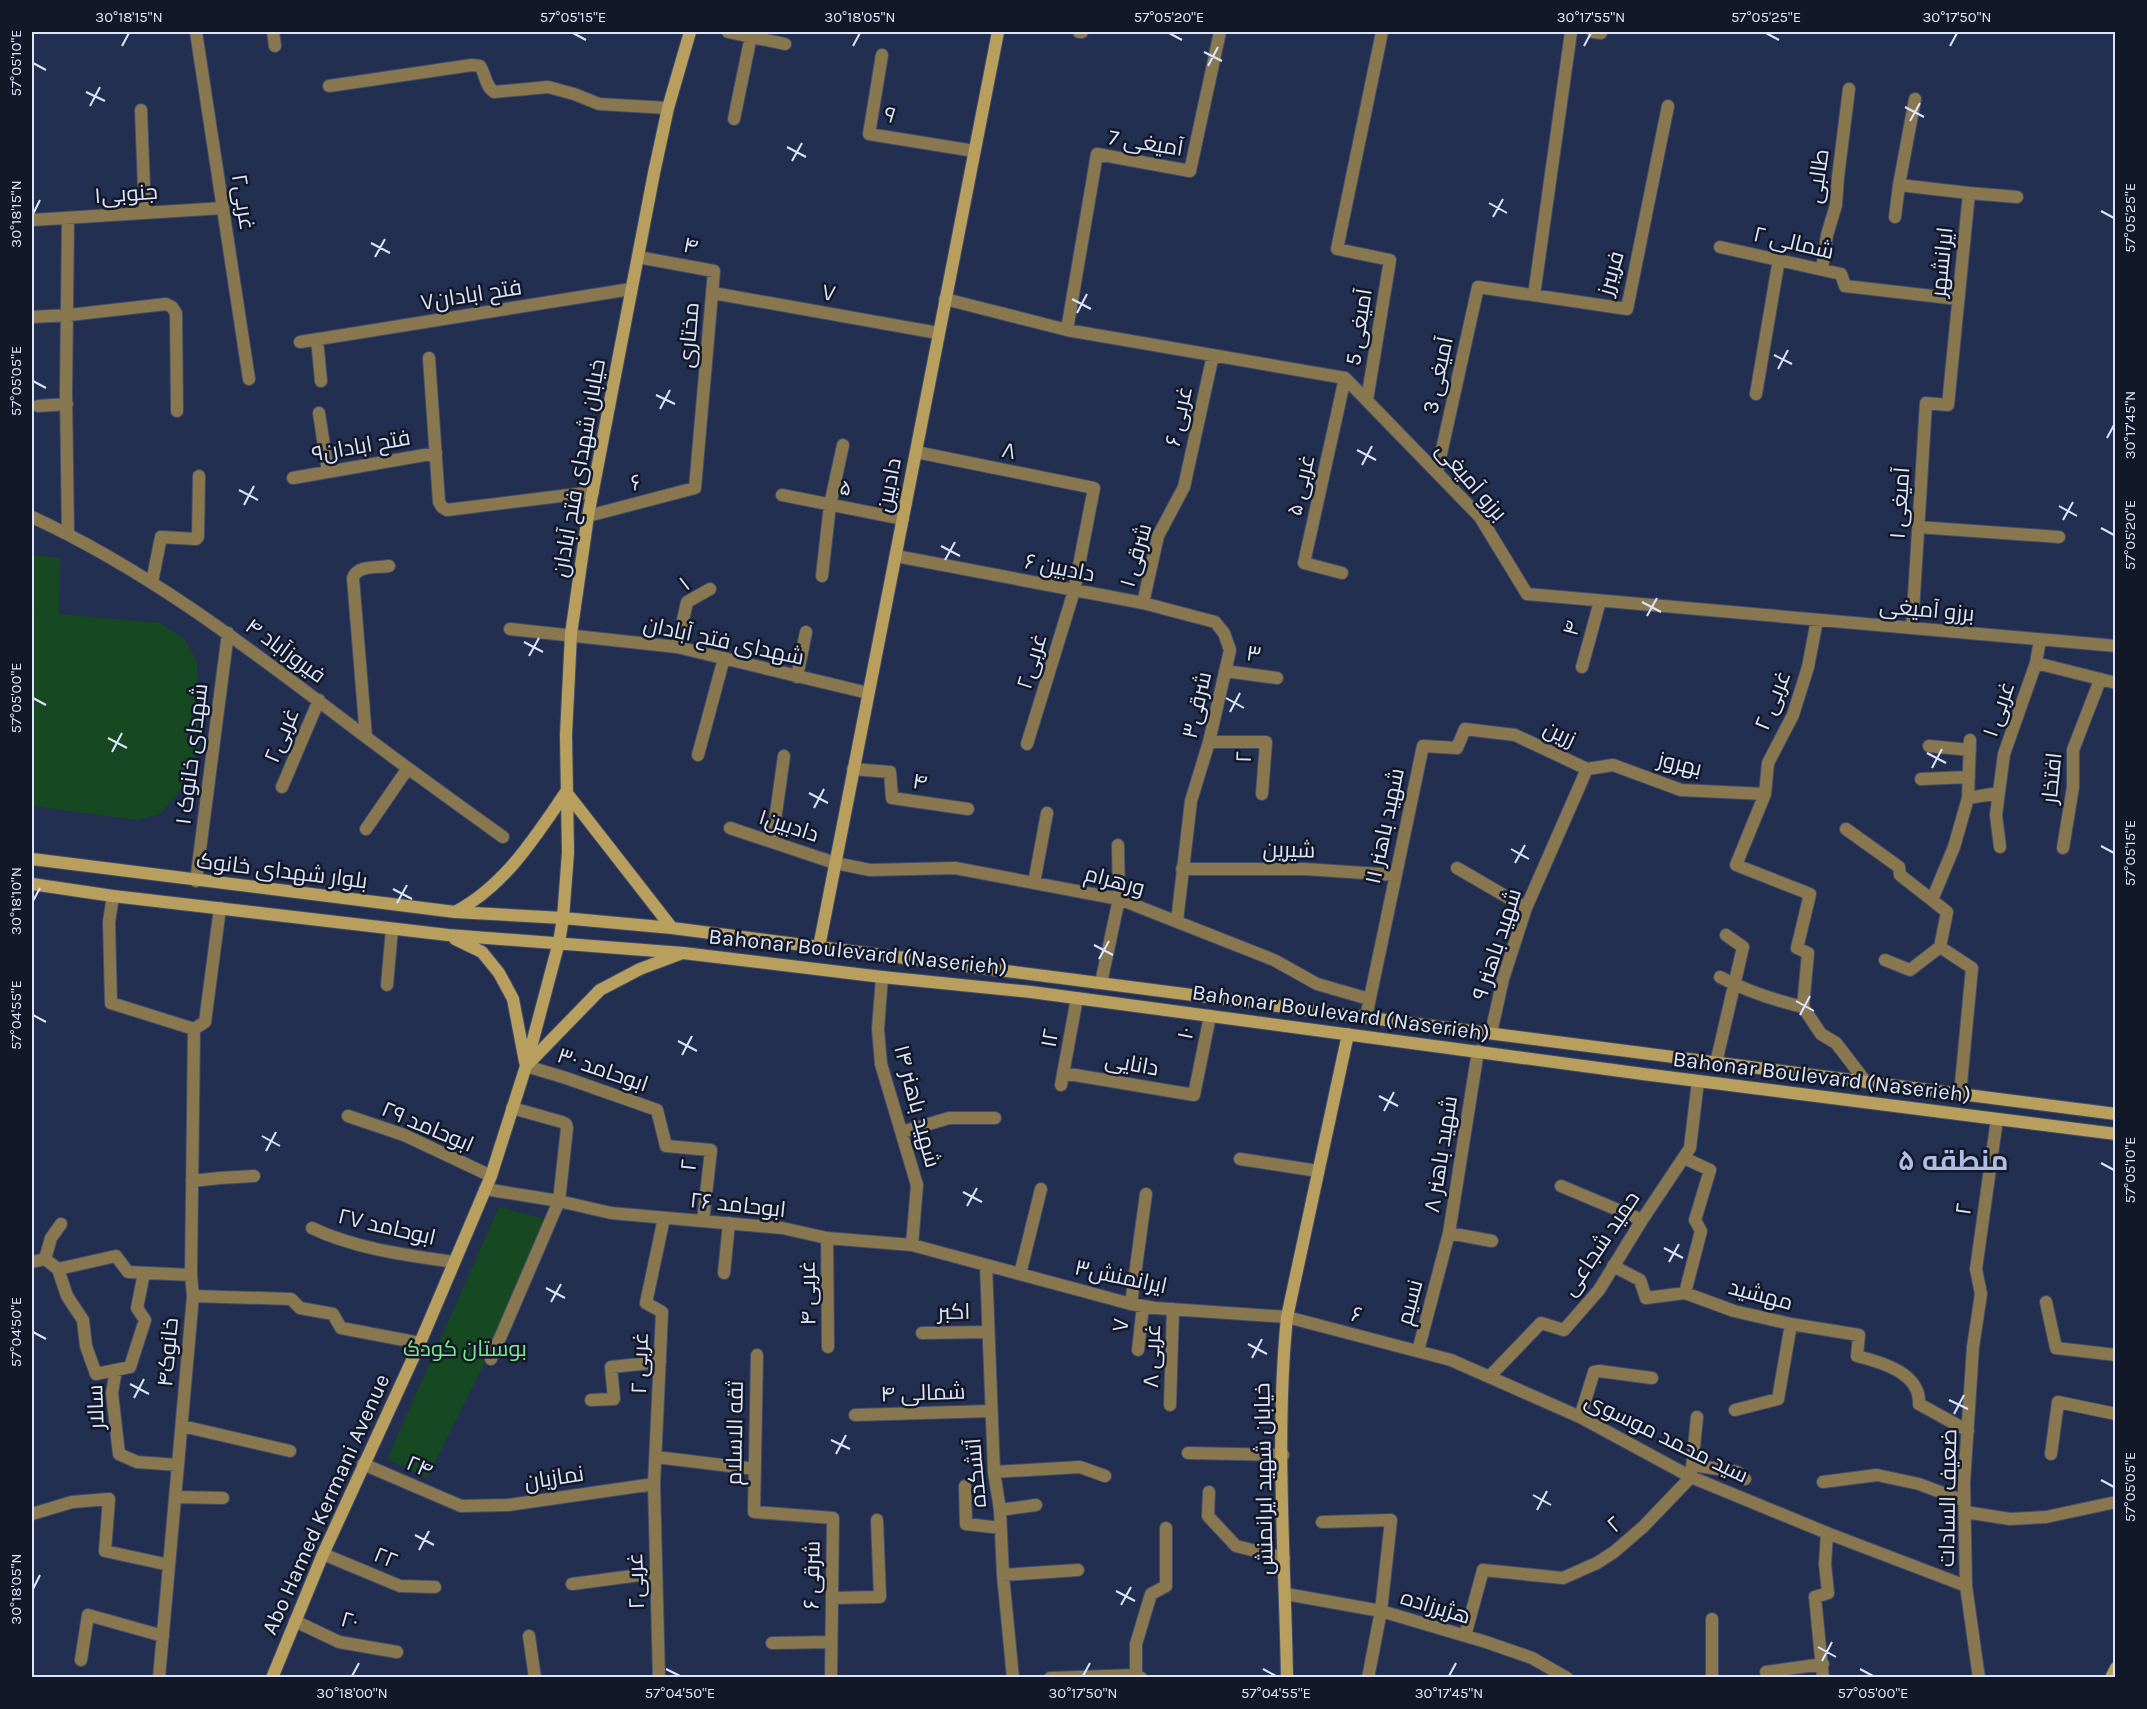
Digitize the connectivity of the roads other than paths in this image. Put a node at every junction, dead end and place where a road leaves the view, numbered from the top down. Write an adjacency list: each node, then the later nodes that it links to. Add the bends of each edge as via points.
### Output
1 (196, 32): 24 (street, غربی۲)
2 (273, 32): 11 (street)
3 (690, 32): 17 (main road, خیابان شهدای فتح آبادان)
4 (728, 32): 9 (street)
5 (998, 32): 20 (main road, دادبین)
6 (1220, 32): 41 (street, آمیغی 7, via 1190,171 1096,154)
7 (1382, 32): 51 (street, آمیغی 5, via 1337,249 1390,260)
8 (1571, 32): 36 (street)
9 (751, 36): 10 (street); 19 (street)
10 (785, 44)
11 (275, 46)
12 (882, 55): 20 (street, ۹, via 869,134)
13 (329, 86): 17 (street, via 472,65 480,66 494,92 548,87 599,104)
14 (1849, 89): 32 (street, طالبی, via 1836,205)
15 (1915, 99): 21 (street)
16 (1668, 106): 36 (street, فریبرز, via 1627,309)
17 (668, 108): 30 (main road, خیابان شهدای فتح آبادان)
18 (141, 110): 25 (street)
19 (734, 119)
20 (974, 151): 37 (main road, دادبین)
21 (1899, 185): 22 (street); 26 (street)
22 (1969, 193): 23 (street); 38 (street, ایرانشهر)
23 (2017, 197)
24 (223, 208): 25 (street, جنوبی۱); 48 (street, غربی۲)
25 (146, 213): 27 (street, جنوبی۱)
26 (1895, 217)
27 (68, 218): 28 (street, جنوبی۱); 39 (street)
28 (32, 220)
29 (1720, 247): 31 (street, ۲ شمالی)
30 (638, 257): 34 (main road, خیابان شهدای فتح آبادان); 35 (street, ۴, via 714,271)
31 (1779, 259): 32 (street, ۲ شمالی); 50 (street)
32 (1822, 269): 38 (street, ۲ شمالی, via 1841,274 1845,286)
33 (1478, 287): 36 (street, فریبرز); 61 (street, آمیغی 3)
34 (631, 289): 43 (street, فتح ابادان۷); 67 (main road, خیابان شهدای فتح آبادان)
35 (713, 293): 42 (street, ۷); 65 (street, مختاری)
36 (1534, 295)
37 (945, 299): 41 (street); 42 (main road, دادبین)
38 (1959, 299): 53 (street, ایرانشهر)
39 (69, 315): 40 (street); 52 (street); 55 (street, via 166,304 172,307 176,313)
40 (32, 317)
41 (1067, 330): 45 (street)
42 (938, 333): 58 (main road, دادبین)
43 (317, 339): 44 (street, فتح ابادان۷); 49 (street)
44 (300, 342)
45 (1213, 355): 47 (street); 64 (street, ۶ غربی)
46 (429, 357): 59 (street, فتح ابادان۹)
47 (1345, 378): 51 (street, برزو آمیغی); 78 (street, ۵ غربی, via 1304,563)
48 (249, 379)
49 (321, 381)
50 (1756, 394)
51 (1367, 400): 61 (street, برزو آمیغی)
52 (67, 404): 54 (street); 74 (street)
53 (1948, 405): 73 (street, آمیغی ۱, via 1926,403)
54 (38, 406)
55 (177, 411)
56 (319, 413): 60 (street)
57 (843, 445): 69 (street)
58 (916, 452): 66 (street, ۸); 72 (main road, دادبین)
59 (436, 453): 60 (street, فتح ابادان۹); 67 (street, فتح ابادان۹, via 439,502 447,510)
60 (328, 472): 63 (street, فتح ابادان۹)
61 (1437, 472): 83 (street, برزو آمیغی, via 1480,517 1527,594)
62 (199, 476): 80 (street, via 198,537 161,537)
63 (293, 478)
64 (1184, 487): 84 (street, ۱ شرقی, via 1158,536)
65 (695, 488): 70 (street, ۶)
66 (1094, 488): 82 (street, غربی۲)
67 (593, 492): 70 (main road, خیابان شهدای فتح آبادان)
68 (782, 495): 69 (street, ۵)
69 (830, 505): 72 (street, ۵); 79 (street)
70 (588, 516): 91 (main road, خیابان شهدای فتح آبادان)
71 (32, 517): 74 (street, فیروزآباد ۴)
72 (903, 519): 76 (main road, دادبین)
73 (1918, 527): 75 (street); 87 (street, آمیغی ۱)
74 (69, 534): 80 (street, فیروزآباد ۴)
75 (2059, 537)
76 (896, 556): 82 (street, دادبین ۶); 103 (main road, دادبین)
77 (388, 566): 106 (street, via 359,570 353,578)
78 (1342, 573)
79 (822, 576)
80 (152, 582): 90 (street, فیروزآباد ۴)
81 (710, 589): 93 (street, ۱, via 687,602)
82 (1074, 591): 84 (street, دادبین ۶); 108 (street, غربی۲)
83 (1600, 601): 85 (street, برزو آمیغی); 97 (street, ۴)
84 (1143, 603): 86 (street, دادبین ۶)
85 (1817, 620): 87 (street, برزو آمیغی); 121 (street, ۲ غربی, via 1793,715 1768,763)
86 (1215, 622): 98 (street, شرقی۳, via 1230,650)
87 (1912, 628): 92 (street, برزو آمیغی)
88 (510, 629): 91 (street, شهدای فتح آبادان)
89 (806, 632): 99 (street)
90 (228, 633): 104 (street, فیروزآباد ۴); 138 (street, شهدای خانوک ۱)
91 (572, 634): 93 (street, شهدای فتح آبادان); 118 (main road, خیابان شهدای فتح آبادان)
92 (2040, 640): 94 (street, برزو آمیغی); 96 (street, ۱ غربی)
93 (677, 646): 95 (street, شهدای فتح آبادان)
94 (2115, 646)
95 (724, 658): 99 (street, شهدای فتح آبادان); 110 (street)
96 (2036, 663): 101 (street); 119 (street, ۱ غربی, via 2004,754)
97 (1582, 667)
98 (1225, 671): 100 (street, ۳); 107 (street, شرقی۳)
99 (797, 677): 103 (street, شهدای فتح آبادان)
100 (1277, 678)
101 (2100, 680): 102 (street); 132 (street, افتخار, via 2073,750 2073,787)
102 (2115, 683)
103 (868, 693): 113 (main road, دادبین)
104 (319, 700): 106 (street, فیروزآباد ۴); 117 (street, غربی۲)
105 (1515, 735): 114 (street, زرین); 137 (street, شهید باهنر ۱۱, via 1465,729 1457,748 1423,746)
106 (366, 737): 112 (street, فیروزآباد ۴)
107 (1209, 742): 120 (street, ۲, via 1266,742); 136 (street, شرقی۳, via 1191,801)
108 (1027, 744)
109 (1929, 746): 115 (street, via 1970,745)
110 (698, 755)
111 (784, 756): 129 (street)
112 (408, 768): 126 (street); 128 (street, فیروزآباد ۴)
113 (853, 769): 123 (street, ۴, via 890,772 892,798); 134 (main road, دادبین)
114 (1587, 769): 121 (street, بهروز, via 1613,765 1682,790); 145 (street, شهید باهنر ۹)
115 (1969, 777): 116 (street); 122 (street)
116 (1922, 779)
117 (282, 787)
118 (566, 792): 146 (main road, via 504,875 474,902); 147 (main road, خیابان شهدای فتح آبادان, via 568,853); 149 (main road)
119 (1999, 793): 122 (street); 131 (street, ۱ غربی, via 1996,815)
120 (1262, 794)
121 (1765, 794): 165 (street, ۲ غربی, via 1736,865 1810,894 1797,948 1809,953)
122 (1968, 798): 143 (street, via 1954,847)
123 (968, 809)
124 (1047, 813): 139 (street)
125 (730, 828): 129 (street, دادبین۱)
126 (366, 829)
127 (1846, 829): 143 (street, via 1899,867 1900,875)
128 (503, 837)
129 (772, 842): 134 (street, دادبین۱)
130 (1118, 844): 142 (street)
131 (2000, 847)
132 (2063, 848)
133 (32, 860): 138 (main road, بلوار شهدای خانوک)
134 (835, 862): 139 (street, ورهرام, via 870,870 955,868); 154 (main road, دادبین)
135 (1457, 868): 145 (street)
136 (1182, 869): 137 (street, شیرین, via 1304,869); 148 (street, شرقی۳)
137 (1395, 875): 164 (street, شهید باهنر ۱۱)
138 (196, 881): 146 (main road, بلوار شهدای خانوک)
139 (1034, 883): 142 (street, ورهرام)
140 (32, 884): 141 (main road, بلوار شهدای خانوک)
141 (113, 896): 144 (main road, بلوار شهدای خانوک); 168 (street, via 109,922 111,1003)
142 (1119, 899): 148 (street, ورهرام); 160 (street)
143 (1932, 900): 155 (street, via 1947,912)
144 (220, 908): 150 (main road, بلوار شهدای خانوک); 168 (street, via 205,1022)
145 (1526, 908): 169 (street, شهید باهنر ۹)
146 (456, 912): 147 (main road, بلوار شهدای خانوک)
147 (563, 918): 149 (main road, Bahonar Boulevard (Naserieh)); 153 (main road, خیابان شهدای فتح آبادان)
148 (1177, 921): 164 (street, ورهرام, via 1274,960 1317,984)
149 (672, 928): 154 (main road, Bahonar Boulevard (Naserieh))
150 (392, 929): 151 (main road, بلوار شهدای خانوک); 161 (street)
151 (448, 935): 153 (main road, بلوار شهدای خانوک); 174 (main road, via 482,952 499,973 513,999)
152 (1726, 935): 162 (street, via 1743,947)
153 (559, 942): 156 (main road, Bahonar Boulevard (Naserieh)); 174 (main road, Abo Hamed Kermani Avenue)
154 (819, 946): 160 (main road, Bahonar Boulevard (Naserieh))
155 (1940, 947): 157 (street, via 1910,970); 179 (street, via 1972,968)
156 (683, 952): 158 (main road, Bahonar Boulevard (Naserieh)); 174 (main road, via 600,990)
157 (1885, 960)
158 (882, 977): 163 (main road, Bahonar Boulevard (Naserieh)); 186 (street, شهید باهنر ۱۴, via 878,1029 881,1064)
159 (1720, 977): 162 (street)
160 (1101, 983): 167 (main road, Bahonar Boulevard (Naserieh))
161 (387, 985)
162 (1735, 985): 165 (street, via 1762,997); 173 (street)
163 (1077, 998): 166 (main road, Bahonar Boulevard (Naserieh)); 176 (street, ۱۲)
164 (1369, 999): 167 (street, شهید باهنر ۱۱)
165 (1803, 1006): 178 (street, via 1821,1034 1836,1043)
166 (1210, 1016): 170 (main road, Bahonar Boulevard (Naserieh)); 180 (street, ۱۰)
167 (1366, 1017): 169 (main road, Bahonar Boulevard (Naserieh))
168 (194, 1029): 194 (street, خانوک۴)
169 (1491, 1033): 172 (main road, Bahonar Boulevard (Naserieh))
170 (1348, 1034): 171 (main road, Bahonar Boulevard (Naserieh)); 191 (main road, خیابان شهید ایرانمنش)
171 (1478, 1051): 175 (main road, Bahonar Boulevard (Naserieh)); 206 (street, شهید باهنر ۸)
172 (1646, 1053): 173 (main road, Bahonar Boulevard (Naserieh)); 175 (main road)
173 (1716, 1062): 178 (main road, Bahonar Boulevard (Naserieh))
174 (526, 1066): 181 (main road, Abo Hamed Kermani Avenue); 188 (street, ابوحامد ۳۰, via 657,1110 666,1146)
175 (1643, 1074): 177 (main road, Bahonar Boulevard (Naserieh))
176 (1062, 1079): 180 (street, دانایی)
177 (1698, 1081): 185 (main road, Bahonar Boulevard (Naserieh)); 189 (street, via 1690,1148)
178 (1866, 1082): 179 (main road, Bahonar Boulevard (Naserieh))
179 (1960, 1094): 182 (main road, Bahonar Boulevard (Naserieh))
180 (1194, 1095)
181 (512, 1108): 193 (main road, Abo Hamed Kermani Avenue); 199 (street, via 566,1124)
182 (2115, 1114)
183 (348, 1116): 193 (street, ابوحامد ۲۹, via 404,1135)
184 (995, 1118): 186 (street, via 950,1118)
185 (1997, 1119): 187 (main road, Bahonar Boulevard (Naserieh)); 217 (street, ۲)
186 (902, 1132): 209 (street, شهید باهنر ۱۴, via 917,1185)
187 (2115, 1134)
188 (711, 1150): 202 (street, ۲)
189 (1684, 1158): 201 (street, حمید شجاعی); 222 (street, via 1710,1170 1695,1220 1701,1231)
190 (1240, 1159): 191 (street)
191 (1318, 1171): 227 (main road, خیابان شهید ایرانمنش)
192 (254, 1176): 194 (street)
193 (491, 1176): 196 (main road, Abo Hamed Kermani Avenue)
194 (192, 1181): 221 (street, خانوک۴)
195 (1561, 1186): 201 (street)
196 (485, 1189): 199 (street, ابوحامد ۲۶); 212 (main road, Abo Hamed Kermani Avenue)
197 (1041, 1189): 220 (street)
198 (1146, 1194): 225 (street, ۷)
199 (559, 1201): 200 (street, ابوحامد ۲۶, via 611,1213); 237 (street)
200 (664, 1218): 202 (street, ابوحامد ۲۶); 238 (street, ۲ غربی, via 646,1303 662,1312)
201 (1642, 1220): 215 (street, حمید شجاعی)
202 (704, 1221): 203 (street, ابوحامد ۲۶)
203 (729, 1223): 207 (street, ابوحامد ۲۶, via 782,1228); 219 (street)
204 (61, 1224): 210 (street)
205 (312, 1228): 212 (street, ابوحامد ۲۷, via 337,1240)
206 (1449, 1233): 208 (street); 213 (street, شهید باهنر ۸)
207 (827, 1238): 209 (street, ابوحامد ۲۶); 232 (street, ۴ غربی)
208 (1492, 1241)
209 (912, 1245): 214 (street, ابوحامد ۲۶)
210 (45, 1259): 211 (street); 216 (street)
211 (32, 1262)
212 (454, 1262): 231 (main road, Abo Hamed Kermani Avenue)
213 (1441, 1264): 234 (street, نسیم)
214 (986, 1265): 220 (street, ایرانمنش۳); 229 (street, آتشکده)
215 (1613, 1266): 222 (street, via 1640,1280 1646,1298); 240 (street, حمید شجاعی, via 1599,1290 1564,1330 1541,1323)
216 (58, 1269): 218 (street, via 116,1256 128,1272); 239 (street, via 67,1296 83,1320 86,1346 96,1374)
217 (1976, 1269): 251 (street, ضعیف السادات, via 1981,1294)
218 (144, 1273): 221 (street); 239 (street, via 137,1308 145,1320 129,1367)
219 (724, 1273)
220 (1020, 1274): 225 (street, ایرانمنش۳)
221 (191, 1275): 223 (street, خانوک۴)
222 (1685, 1293): 228 (street, مهشید, via 1734,1311)
223 (193, 1296): 231 (street, via 291,1299 300,1308 333,1314 341,1328); 250 (street, خانوک۴)
224 (2046, 1302): 236 (street, via 2056,1348)
225 (1137, 1305): 226 (street, ایرانمنش۳); 233 (street, ۷)
226 (1173, 1309): 227 (street, ایرانمنش۳); 243 (street, ۸ غربی)
227 (1287, 1317): 234 (street, ۶); 255 (main road, خیابان شهید ایرانمنش, via 1281,1401)
228 (1791, 1324): 244 (street, via 1778,1399); 251 (street, مهشید, via 1859,1335 1857,1356 1898,1372 1918,1391 1919,1404)
229 (987, 1332): 230 (street, اکبر); 245 (street, آتشکده)
230 (922, 1333)
231 (420, 1343): 257 (main road, Abo Hamed Kermani Avenue)
232 (828, 1347)
233 (1138, 1350)
234 (1418, 1351): 240 (street, سید محمد موسوی)
235 (757, 1355): 259 (street, ثقه الاسلام)
236 (2115, 1355)
237 (491, 1359)
238 (660, 1362): 242 (street, via 611,1367 614,1399); 256 (street, ۲ غربی)
239 (116, 1370): 258 (street, سالار, via 112,1393 119,1454 137,1462)
240 (1490, 1376): 248 (street, سید محمد موسوی)
241 (1652, 1378): 248 (street, via 1594,1372)
242 (591, 1400)
243 (1170, 1405)
244 (1735, 1410)
245 (991, 1411): 247 (street, ۴ شمالی); 261 (street, آتشکده)
246 (2115, 1414): 254 (street, via 2058,1402)
247 (855, 1415)
248 (1580, 1417): 260 (street, سید محمد موسوی)
249 (1697, 1417): 260 (street)
250 (182, 1426): 252 (street); 258 (street, خانوک۴)
251 (1968, 1431): 273 (street, ضعیف السادات)
252 (290, 1451)
253 (1188, 1453): 255 (street)
254 (2051, 1454)
255 (1283, 1455): 283 (main road, خیابان شهید ایرانمنش)
256 (656, 1457): 259 (street); 265 (street, ۲ غربی)
257 (363, 1464): 272 (street, ۲۴); 282 (main road, Abo Hamed Kermani Avenue)
258 (178, 1465): 268 (street, خانوک۴)
259 (755, 1469): 275 (street, ثقه الاسلام)
260 (1692, 1471): 263 (street, via 1737,1472); 281 (street, سید محمد موسوی); 298 (street, ۲, via 1643,1527 1597,1563 1563,1578 1483,1570)
261 (994, 1472): 262 (street, via 1080,1467); 274 (street, آتشکده)
262 (1106, 1476)
263 (1745, 1479)
264 (1823, 1482): 273 (street, via 1877,1475 1918,1484)
265 (654, 1484): 272 (street, نمازیان, via 508,1505); 286 (street, غربی۲)
266 (965, 1486): 279 (street, via 966,1524)
267 (1209, 1492): 283 (street, via 1208,1516 1236,1546)
268 (175, 1497): 269 (street); 284 (street, خانوک۴)
269 (223, 1498)
270 (2115, 1502): 273 (street, via 2046,1517 2010,1519)
271 (1036, 1505): 274 (street)
272 (461, 1506)
273 (1964, 1507): 289 (street, ضعیف السادات)
274 (1000, 1510): 279 (street, آتشکده)
275 (754, 1512): 292 (street, ۶ شرقی, via 833,1518)
276 (32, 1514): 284 (street, via 72,1502 109,1499 105,1551)
277 (877, 1520): 292 (street, via 880,1598)
278 (1322, 1522): 293 (street, via 1391,1520)
279 (1000, 1528): 287 (street, آتشکده)
280 (1166, 1528): 306 (street, via 1166,1586 1151,1594 1136,1644)
281 (1827, 1533): 289 (street, سید محمد موسوی); 303 (street, via 1828,1593 1815,1597)
282 (323, 1554): 290 (street, ۲۲, via 400,1586); 295 (main road, Abo Hamed Kermani Avenue)
283 (1284, 1558): 291 (main road, خیابان شهید ایرانمنش)
284 (169, 1565): 296 (street, خانوک۴)
285 (1077, 1570): 287 (street)
286 (655, 1573): 288 (street); 310 (street, غربی۲)
287 (1004, 1575): 312 (street, آتشکده)
288 (572, 1584)
289 (1966, 1586): 319 (street, ضعیف السادات)
290 (435, 1587)
291 (1286, 1594): 293 (street, هژبرزاده); 314 (main road, خیابان شهید ایرانمنش)
292 (832, 1598): 300 (street, ۶ شرقی)
293 (1381, 1611): 298 (street, هژبرزاده); 315 (street)
294 (1712, 1619): 317 (street)
295 (295, 1621): 301 (street, ۲۰, via 339,1642); 308 (main road, Abo Hamed Kermani Avenue)
296 (163, 1636): 302 (street, via 88,1615); 307 (street, خانوک۴)
297 (529, 1636): 309 (street)
298 (1465, 1636): 316 (street, هژبرزاده, via 1532,1658)
299 (772, 1642): 300 (street)
300 (831, 1642): 311 (street, ۶ شرقی)
301 (397, 1652)
302 (81, 1660)
303 (1823, 1664): 305 (street); 318 (street)
304 (2115, 1668): 320 (main road)
305 (1766, 1672)
306 (1138, 1676): 313 (street)
307 (159, 1677)
308 (273, 1677)
309 (535, 1677)
310 (659, 1677)
311 (831, 1677)
312 (1013, 1677)
313 (1050, 1677)
314 (1287, 1677)
315 (1368, 1677)
316 (1567, 1677)
317 (1712, 1677)
318 (1823, 1677)
319 (1979, 1677)
320 (2111, 1677)

